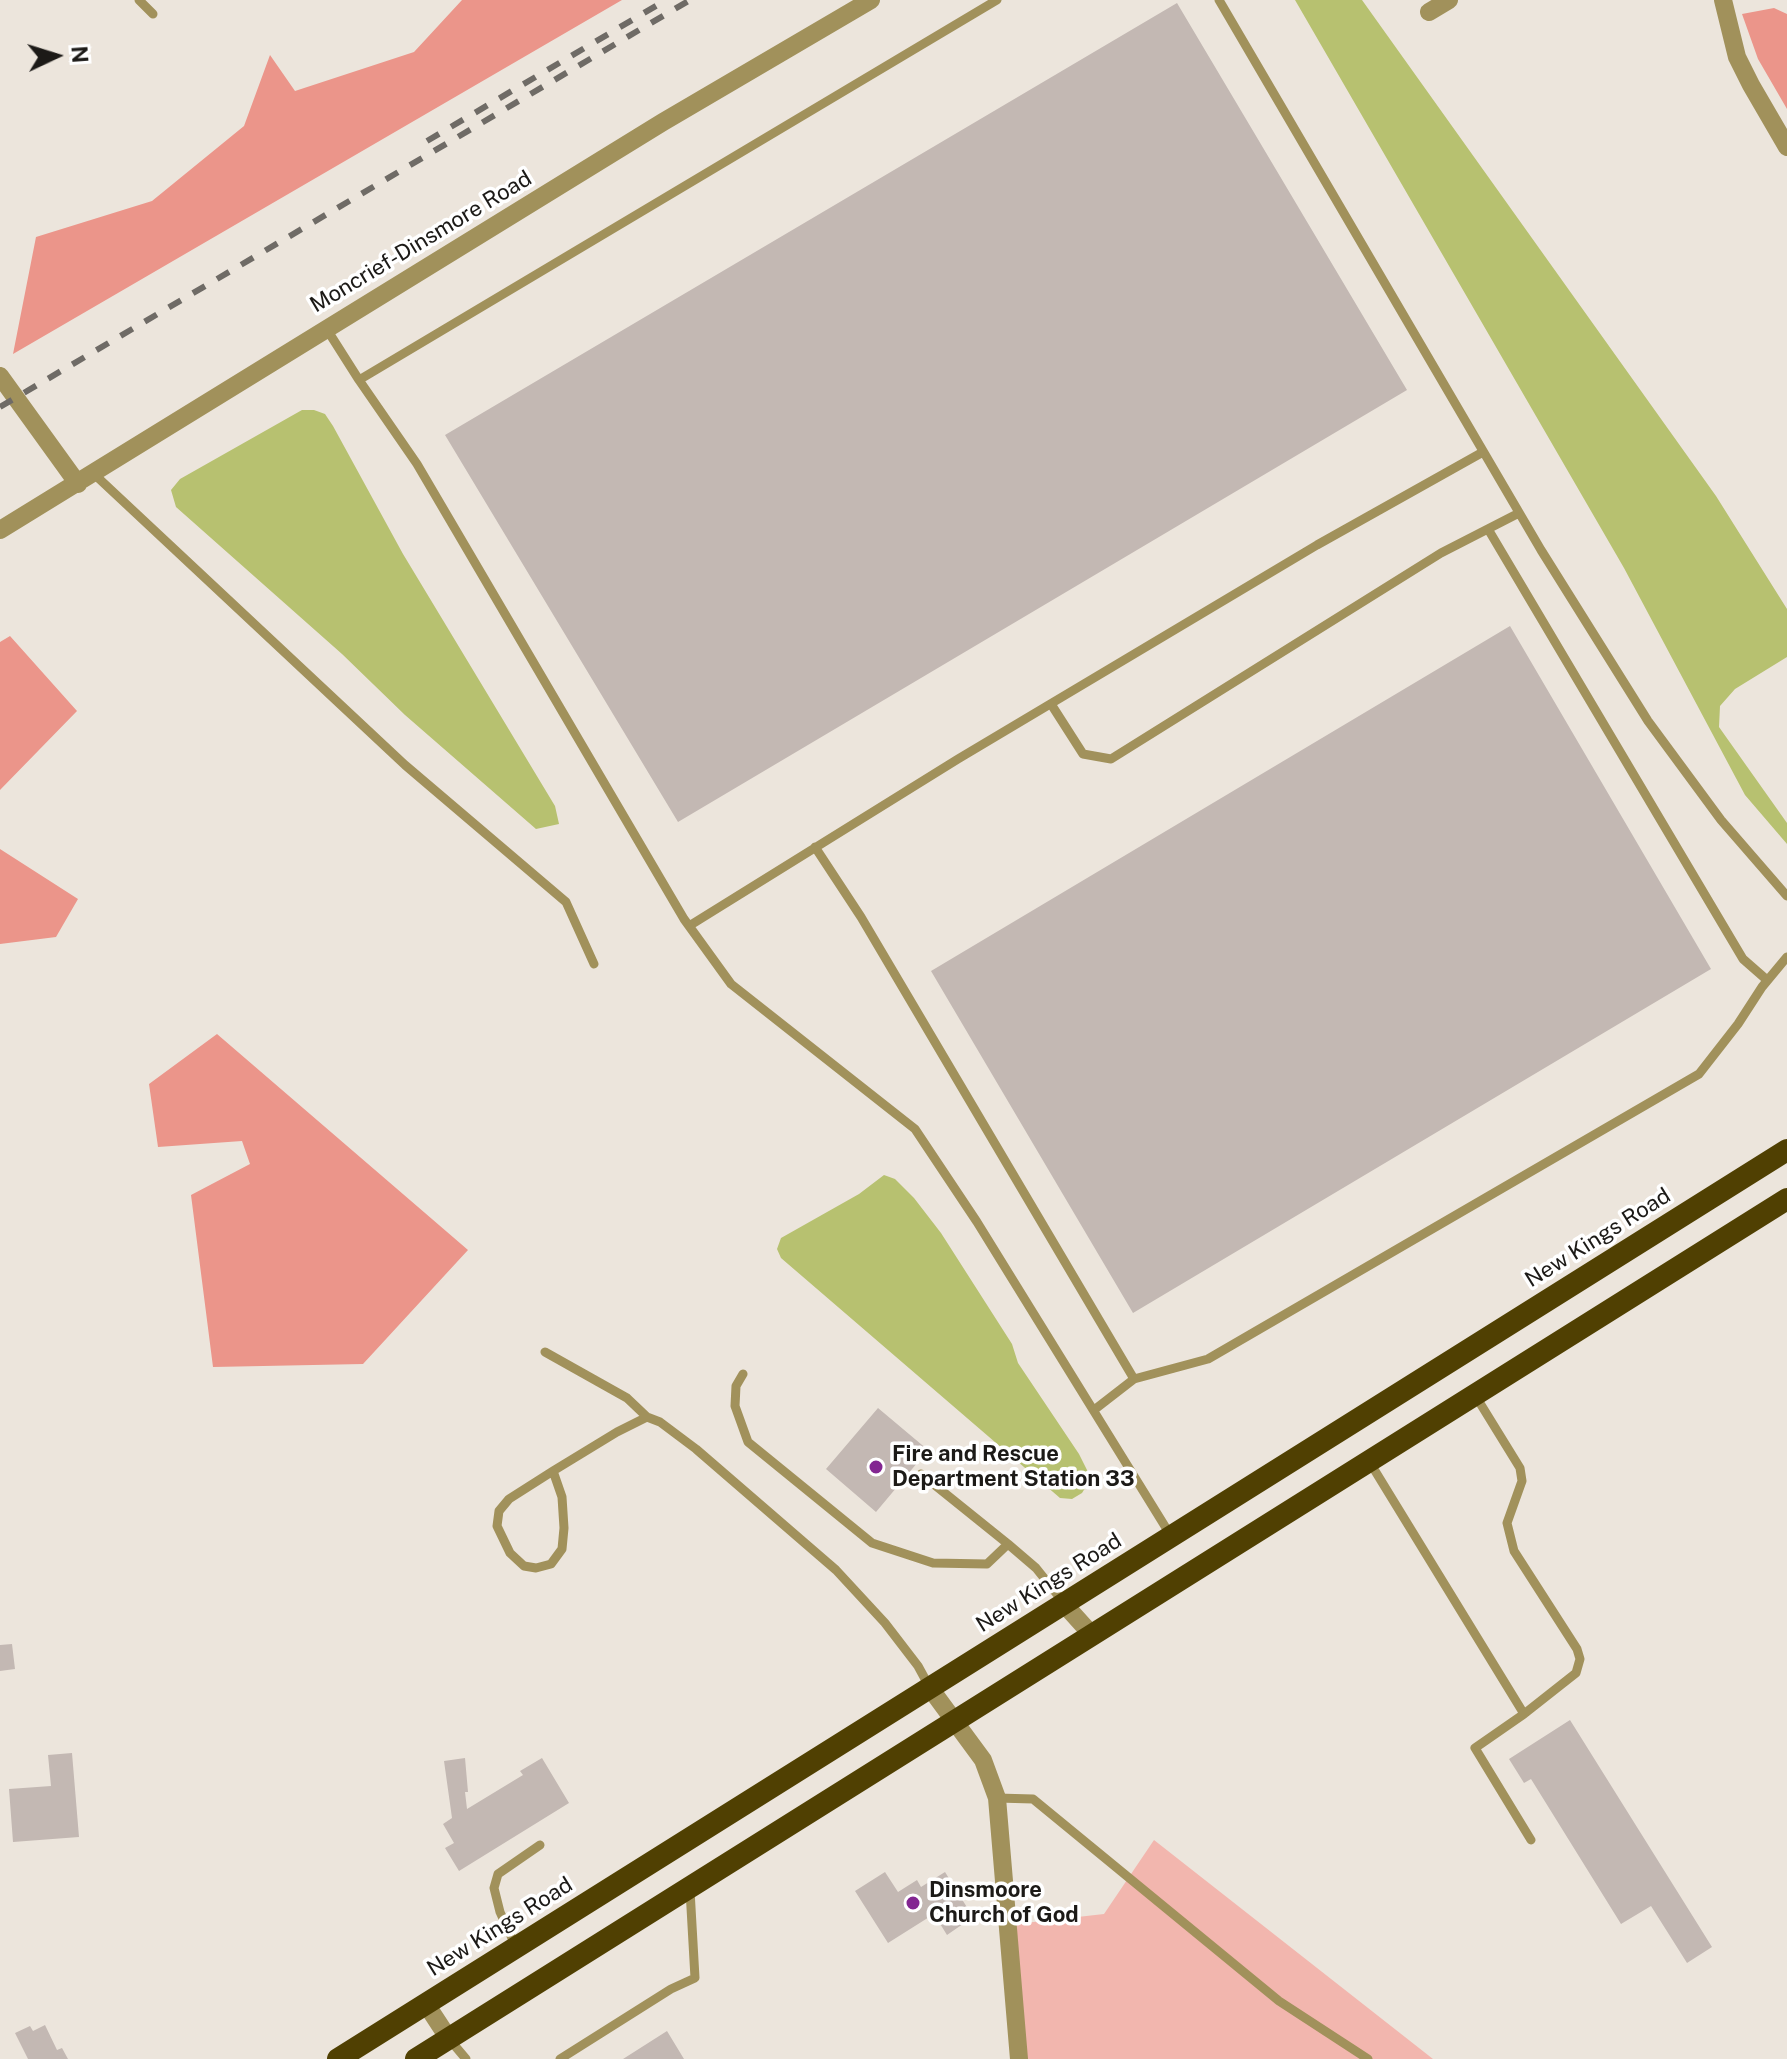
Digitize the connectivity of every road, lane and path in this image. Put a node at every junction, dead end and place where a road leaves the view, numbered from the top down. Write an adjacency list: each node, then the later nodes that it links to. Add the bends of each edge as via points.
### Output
1 (139, 0): 8 (lane)
2 (871, 0): 10 (street, Moncrief-Dinsmore Road)
3 (997, 0): 12 (lane)
4 (1219, 0): 13 (lane)
5 (1449, 0): 7 (street)
6 (1723, 0): 9 (street, via 1737,57)
7 (1429, 12)
8 (153, 14)
9 (1787, 147)
10 (326, 328): 12 (lane); 14 (street, Moncrief-Dinsmore Road)
11 (0, 376): 14 (street)
12 (359, 380): 21 (lane, via 417,464)
13 (1483, 452): 15 (lane); 18 (lane)
14 (86, 479): 17 (street, Moncrief-Dinsmore Road); 23 (lane, via 566,902)
15 (1519, 513): 16 (lane); 20 (lane, via 1648,721 1721,820)
16 (1488, 529): 18 (lane, via 1111,759 1083,754); 24 (lane, via 1743,959)
17 (0, 530)
18 (1051, 704): 19 (lane)
19 (815, 847): 21 (lane); 29 (lane)
20 (1787, 896)
21 (689, 926): 31 (lane, via 731,984 915,1129)
22 (1787, 957): 24 (lane)
23 (594, 964)
24 (1767, 980): 29 (lane, via 1699,1074 1208,1359)
25 (1787, 1150): 36 (highway, New Kings Road)
26 (1787, 1199): 30 (highway)
27 (545, 1352): 32 (lane, via 627,1398)
28 (743, 1374): 37 (lane, via 735,1406 748,1442 872,1543 933,1563 987,1564)
29 (1134, 1379): 31 (lane)
30 (1475, 1395): 33 (highway); 41 (lane, via 1520,1468 1522,1481 1507,1523 1514,1551 1580,1659 1576,1673)
31 (1094, 1410): 36 (lane)
32 (647, 1417): 34 (lane); 40 (lane, via 696,1449 836,1570 885,1623)
33 (1369, 1461): 39 (highway); 41 (lane)
34 (553, 1471): 34 (lane, via 499,1511 497,1526 510,1553 524,1566 551,1564 562,1549 562,1497)
35 (921, 1474): 37 (lane)
36 (1172, 1536): 38 (highway, New Kings Road)
37 (1008, 1544): 38 (lane, via 1036,1568)
38 (1064, 1604): 39 (street); 40 (highway, New Kings Road)
39 (1092, 1635): 42 (highway)
40 (930, 1688): 42 (street); 47 (highway, New Kings Road)
41 (1524, 1714): 44 (lane, via 1475,1748)
42 (954, 1721): 43 (street, via 983,1760); 46 (highway)
43 (997, 1798): 54 (street); 55 (lane, via 1033,1799 1279,2001)
44 (1531, 1840)
45 (540, 1845): 47 (lane, via 498,1874 494,1888)
46 (690, 1886): 49 (highway); 53 (lane, via 695,1978)
47 (516, 1947): 48 (highway, New Kings Road)
48 (426, 2004): 49 (street); 50 (highway, New Kings Road)
49 (449, 2039): 51 (highway); 52 (lane)
50 (338, 2059)
51 (416, 2059)
52 (466, 2059)
53 (560, 2059)
54 (1019, 2059)
55 (1368, 2059)

